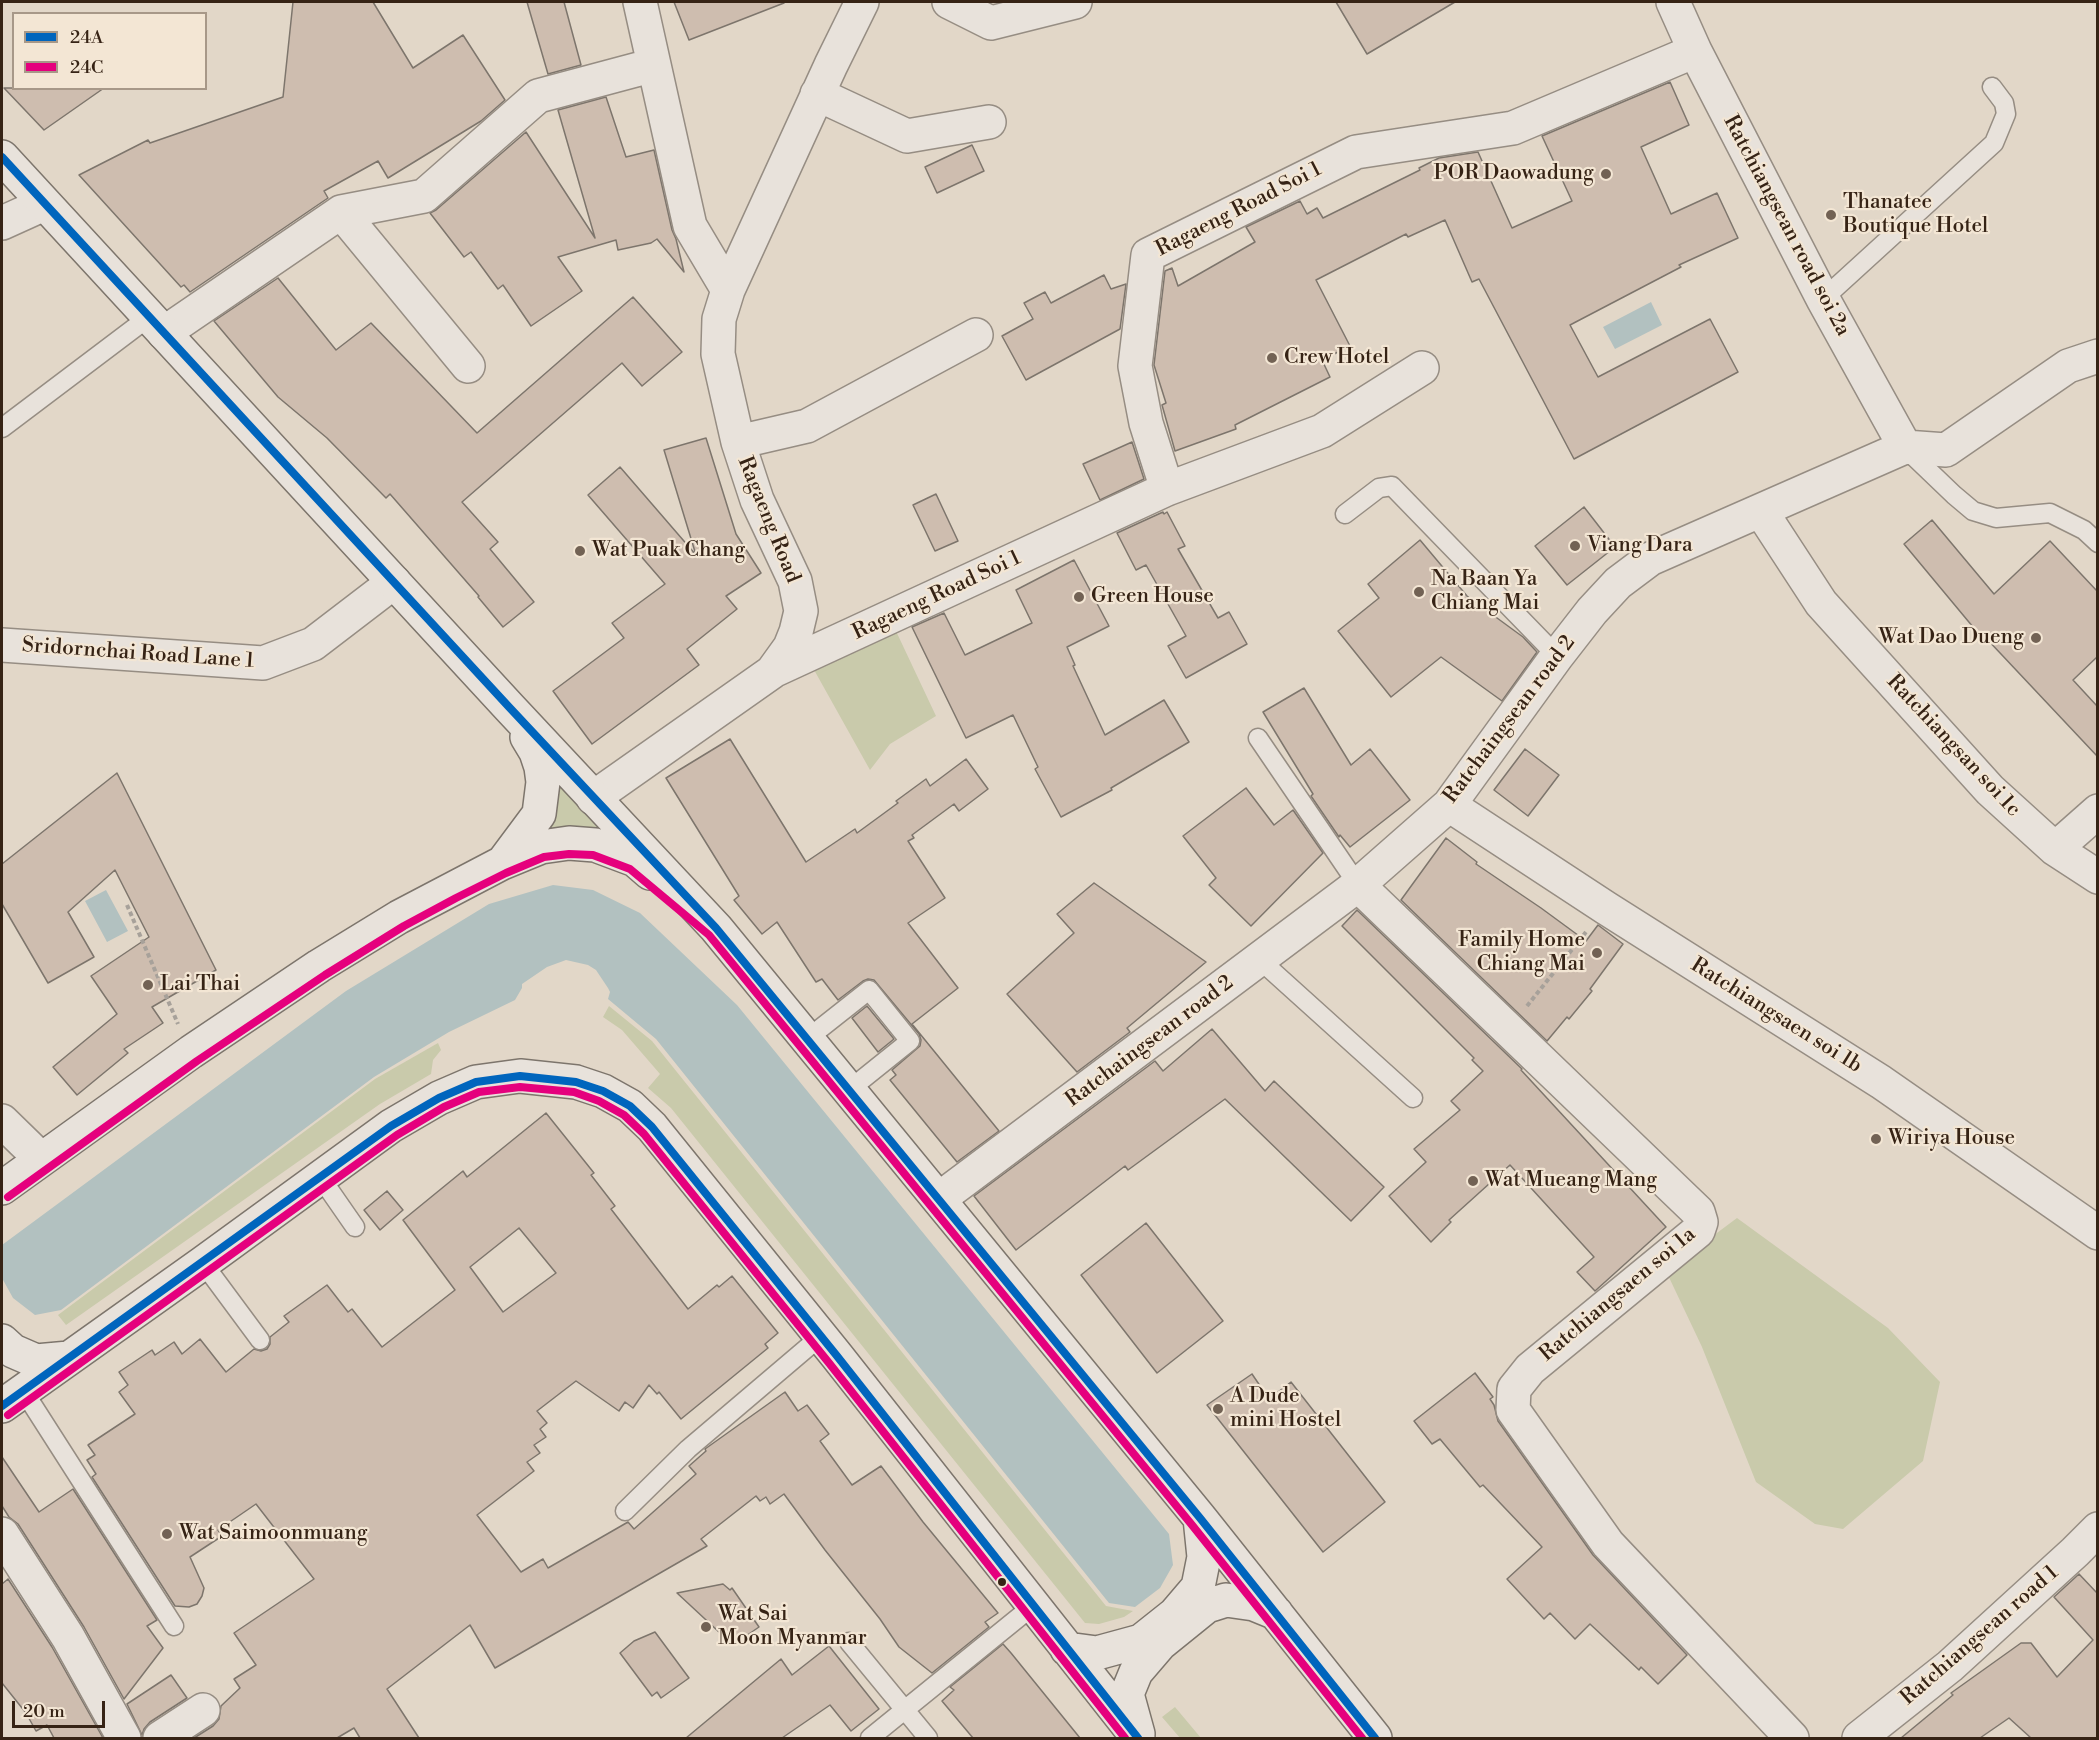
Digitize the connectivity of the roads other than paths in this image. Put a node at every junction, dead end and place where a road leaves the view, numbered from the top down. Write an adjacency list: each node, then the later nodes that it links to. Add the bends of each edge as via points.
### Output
1 (640, 2): 7 (street)
2 (862, 2): 9 (street, Ragaeng Road)
3 (949, 2): 4 (street, via 991,23)
4 (1075, 2)
5 (1673, 2): 6 (street, Ratchiangsean road soi 2a)
6 (1695, 51): 16 (street, Ratchiangsean road soi 2a); 25 (street, Ragaeng Road Soi 1, via 1513,128 1356,152 1148,255 1135,366 1146,423)
7 (654, 65): 13 (street, via 538,96 424,196); 15 (street, via 690,226)
8 (1992, 87): 16 (lane, via 2004,103 2006,114 1994,143)
9 (817, 94): 10 (street, via 907,136); 15 (street, Ragaeng Road)
10 (989, 122)
11 (2, 158): 12 (street)
12 (44, 204): 14 (street); 17 (street)
13 (341, 212): 17 (street); 20 (street)
14 (2, 223)
15 (728, 290): 23 (street, Ragaeng Road, via 719,319 718,354)
16 (1823, 299): 24 (street, Ratchiangsean road soi 2a)
17 (157, 325): 22 (lane); 29 (street)
18 (976, 335): 23 (street, via 807,426)
19 (2097, 356): 24 (street, Ratchaingsean road 2, via 2068,366 1946,450)
20 (468, 366)
21 (1422, 368): 25 (street, via 1322,431)
22 (2, 428)
23 (738, 442): 32 (street, Ragaeng Road, via 757,500 795,581 801,611 790,647)
24 (1905, 447): 26 (street, Ratchaingsean road 2); 28 (lane, via 1973,511 1996,518 2050,513 2084,530)
25 (1167, 489): 32 (street, Ragaeng Road Soi 1)
26 (1761, 512): 31 (street, Ratchaingsean road 2, via 1650,559 1618,583); 38 (street, Ratchiangsan soi 1c, via 1821,603 1990,790)
27 (1345, 514): 31 (lane, via 1379,488 1392,486)
28 (2097, 543)
29 (394, 582): 30 (street, Sridornchai Road Lane 1, via 313,644 263,663); 33 (street)
30 (2, 645)
31 (1557, 656): 36 (street, Ratchaingsean road 2)
32 (772, 672): 35 (street, Ragaeng Road)
33 (508, 707): 35 (street); 39 (street, via 536,752 543,782 539,814)
34 (1258, 738): 41 (lane)
35 (594, 798): 42 (street)
36 (1449, 805): 41 (street, Ratchaingsean road 2); 53 (street, Ratchiangsaen soi 1b, via 1881,1082)
37 (2097, 811): 38 (street)
38 (2055, 849): 40 (street, Ratchiangsan soi 1c)
39 (502, 863): 42 (street, via 541,847 595,845 635,861); 48 (street, via 399,917 319,966)
40 (2097, 877)
41 (1358, 885): 43 (street, Ratchaingsean road 2); 78 (street, Ratchiangsaen soi 1a, via 1698,1212 1698,1231 1530,1370 1514,1389 1513,1410 1608,1544)
42 (716, 928): 44 (street)
43 (1260, 960): 46 (lane); 51 (street, Ratchaingsean road 2)
44 (807, 1039): 45 (street); 45 (lane, via 869,990 910,1041)
45 (849, 1090): 51 (street)
46 (1413, 1098)
47 (2, 1121): 48 (street)
48 (41, 1159): 50 (street)
49 (321, 1178): 52 (lane); 54 (street); 55 (street, via 391,1126 476,1082 520,1076 576,1082 630,1106 652,1127)
50 (2, 1188)
51 (939, 1199): 61 (street)
52 (355, 1227)
53 (2097, 1233)
54 (203, 1263): 56 (lane); 58 (street)
55 (821, 1336): 60 (lane, via 688,1449); 65 (street)
56 (260, 1340)
57 (2, 1341): 58 (street, via 13,1351 36,1361)
58 (69, 1358): 59 (street)
59 (12, 1398): 67 (lane)
60 (625, 1511)
61 (1200, 1518): 66 (street); 69 (street, via 1204,1557 1198,1587 1174,1614 1141,1641 1098,1653)
62 (2097, 1529): 64 (street, Ratchiangsean road 1)
63 (2, 1534): 72 (street, via 68,1637)
64 (2086, 1558): 79 (street, Ratchiangsean road 1)
65 (1034, 1605): 69 (street); 71 (lane)
66 (1276, 1613): 76 (street, via 1254,1604 1226,1600 1208,1606 1160,1644 1136,1672 1127,1695); 77 (street)
67 (174, 1626)
68 (849, 1642): 71 (lane)
69 (1067, 1649): 76 (street)
70 (203, 1710): 73 (street)
71 (905, 1710): 74 (lane); 75 (lane)
72 (124, 1738)
73 (160, 1738)
74 (870, 1738)
75 (928, 1738)
76 (1138, 1738)
77 (1375, 1738)
78 (1792, 1738)
79 (1859, 1738)

